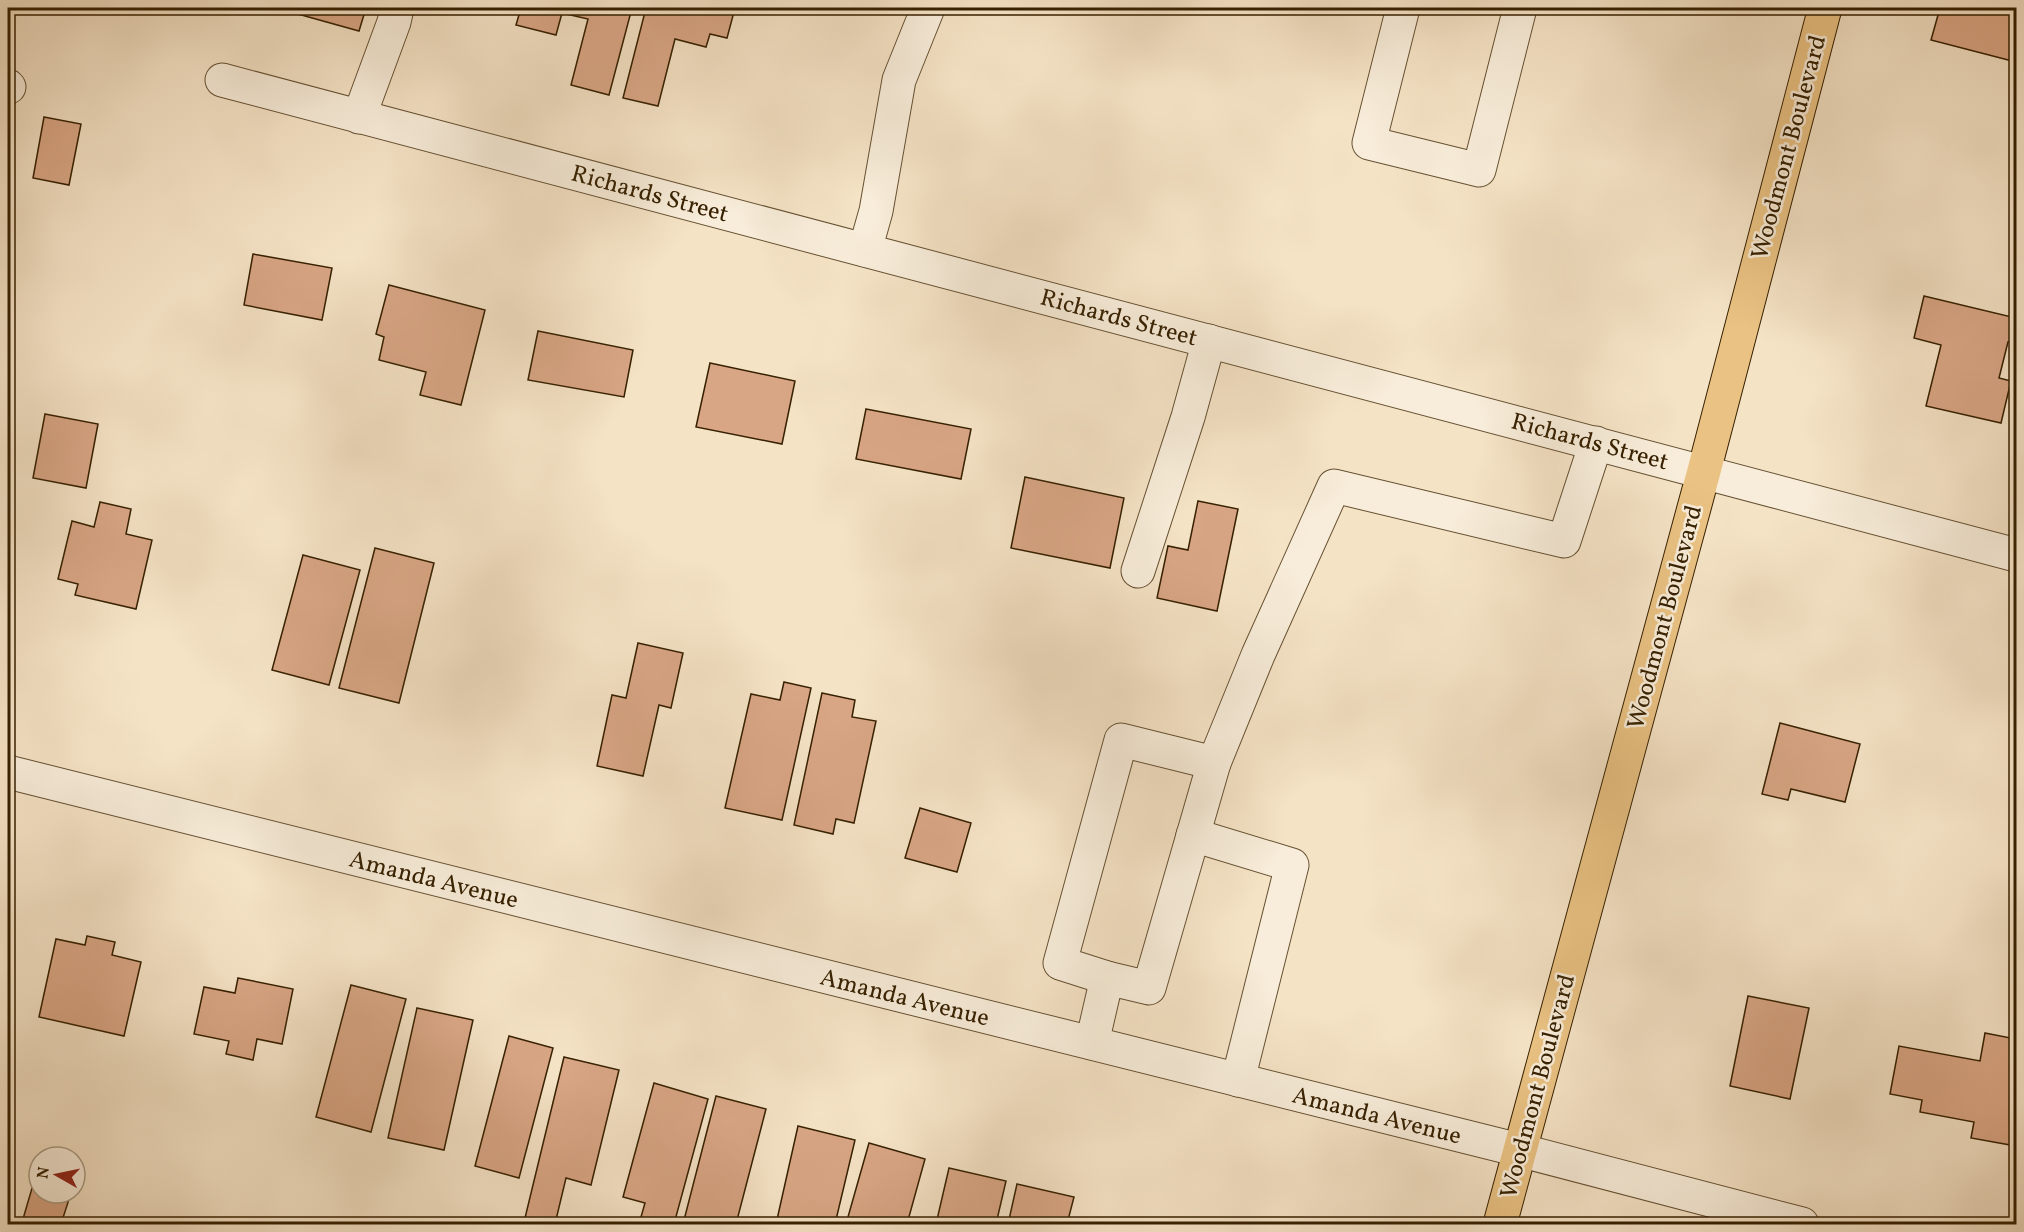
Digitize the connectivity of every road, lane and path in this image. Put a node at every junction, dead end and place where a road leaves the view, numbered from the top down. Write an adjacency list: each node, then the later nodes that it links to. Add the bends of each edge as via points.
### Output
1 (397, 8): 7 (street)
2 (928, 8): 8 (street, via 899,80)
3 (1402, 8): 4 (street, via 1369,143 1479,170)
4 (1520, 8)
5 (1825, 8): 11 (main road, Woodmont Boulevard)
6 (222, 80): 7 (street, Richards Street)
7 (359, 117): 8 (street, Richards Street)
8 (865, 250): 9 (street, Richards Street)
9 (1209, 341): 10 (street, Richards Street); 13 (street)
10 (1596, 443): 11 (street, Richards Street); 14 (street, via 1564,541 1334,486)
11 (1704, 471): 12 (street, Richards Street); 20 (main road, Woodmont Boulevard)
12 (2016, 555)
13 (1138, 571)
14 (1214, 763): 16 (street); 17 (street, via 1120,740 1060,963)
15 (8, 772): 18 (street, Amanda Avenue)
16 (1193, 835): 17 (street, via 1149,988); 19 (street, via 1292,865)
17 (1107, 978): 18 (street)
18 (1092, 1043): 19 (street, Amanda Avenue)
19 (1238, 1080): 20 (street, Amanda Avenue)
20 (1519, 1150): 21 (main road, Woodmont Boulevard); 22 (street, Amanda Avenue)
21 (1500, 1224)
22 (1802, 1224)

